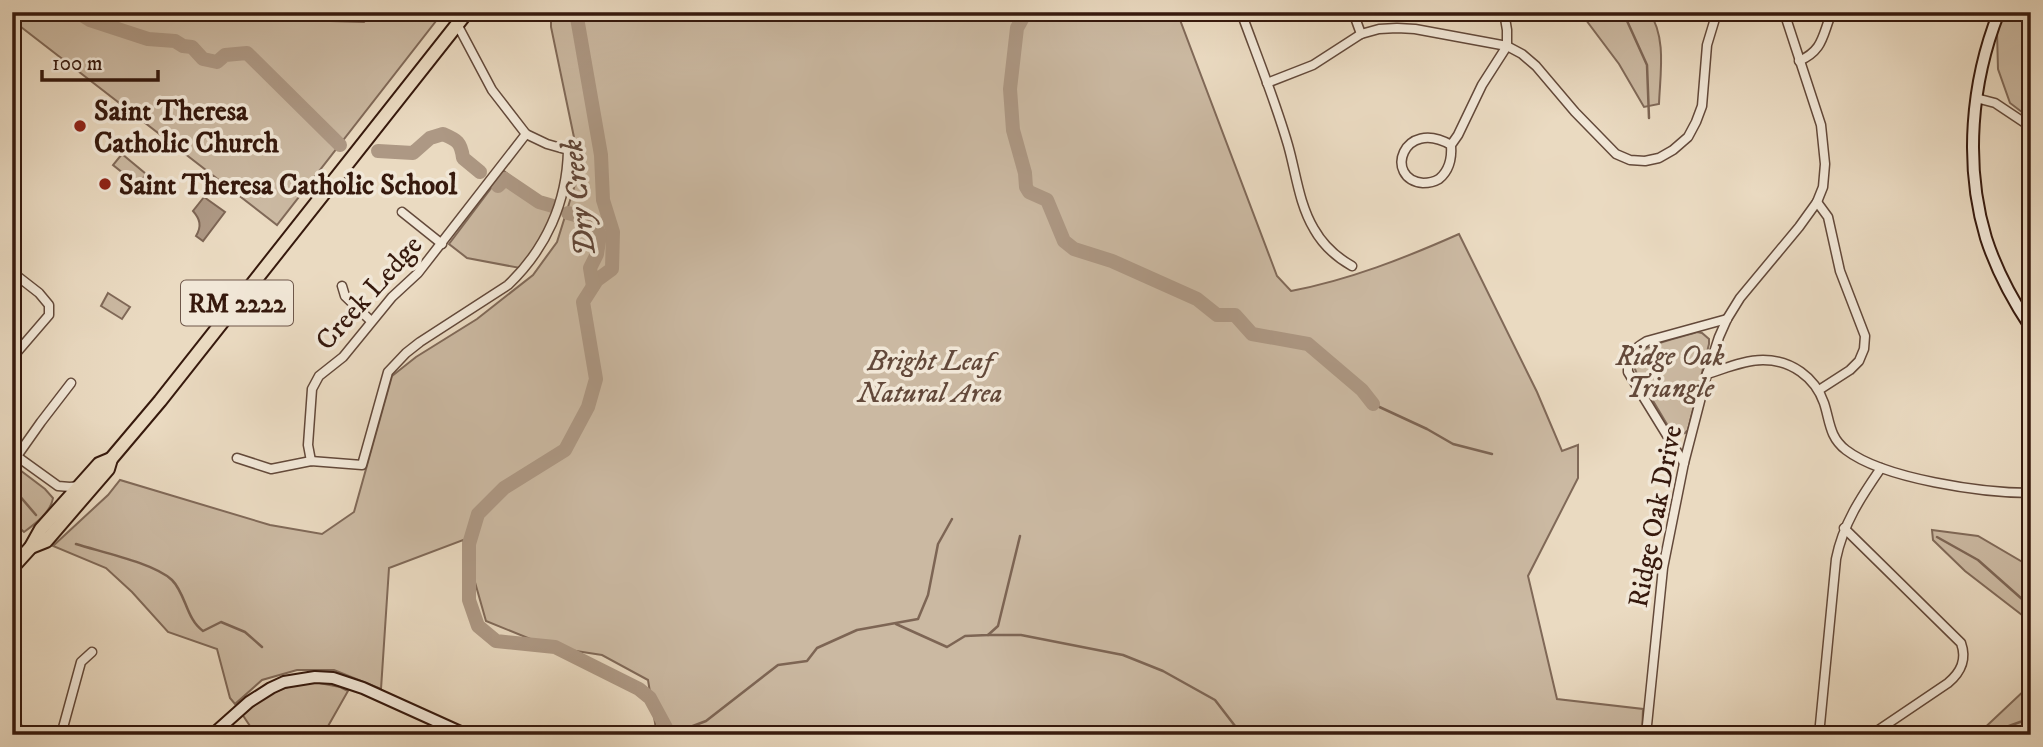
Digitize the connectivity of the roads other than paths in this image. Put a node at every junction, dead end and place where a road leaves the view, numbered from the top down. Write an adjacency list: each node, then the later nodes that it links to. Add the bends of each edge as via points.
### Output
1 (467, 12): 9 (main road, RM 2222)
2 (1241, 12): 13 (street)
3 (1353, 12): 10 (street)
4 (1504, 12): 11 (street)
5 (1717, 12): 11 (street, via 1707,45 1702,106 1696,122 1673,150 1644,161 1616,154 1536,66)
6 (1784, 12): 12 (street, Ridge Oak Drive)
7 (1832, 12): 12 (street, via 1821,45)
8 (1999, 12): 14 (street)
9 (457, 24): 16 (street, via 492,90); 33 (main road, RM 2222)
10 (1361, 34): 11 (street, via 1397,28); 13 (street, via 1313,65)
11 (1507, 46): 17 (street)
12 (1799, 61): 18 (street, Ridge Oak Drive, via 1821,125 1825,164)
13 (1266, 83): 21 (street, via 1314,228 1339,259)
14 (1976, 97): 15 (street); 26 (street, via 1976,185 1986,237)
15 (2031, 127)
16 (526, 134): 20 (street, Creek Ledge); 34 (street, via 568,150 568,175 542,245 508,285 420,342 388,372 362,465)
17 (1451, 145): 17 (street, via 1426,136 1415,139 1402,158 1408,178 1419,183 1439,179 1450,165)
18 (1817, 202): 24 (street, Ridge Oak Drive); 30 (street, via 1828,217 1840,271 1866,336 1859,361)
19 (402, 212): 20 (street)
20 (442, 244): 25 (street, Creek Ledge)
21 (1352, 267)
22 (12, 272): 27 (street, via 39,293 49,305 49,315)
23 (342, 286): 25 (street, via 345,296)
24 (1727, 319): 28 (street, Ridge Oak Drive); 35 (street, via 1647,341 1629,355 1631,378)
25 (371, 321): 34 (street, Creek Ledge, via 312,389)
26 (2031, 328)
27 (12, 358)
28 (1707, 374): 30 (street, via 1747,362 1782,362 1807,376); 35 (street, Ridge Oak Drive)
29 (71, 383): 31 (street)
30 (1819, 390): 36 (street, via 1835,439 1844,449)
31 (15, 455): 38 (street)
32 (237, 458): 34 (street, via 271,470)
33 (111, 459): 37 (main road, RM 2222, via 99,464); 42 (main road, RM 2222, via 108,469 46,541)
34 (311, 461)
35 (1684, 464): 50 (street, Ridge Oak Drive, via 1663,568)
36 (1881, 468): 39 (street, via 1963,488); 41 (street)
37 (80, 485): 38 (street); 40 (main road, RM 2222)
38 (58, 486): 40 (street)
39 (2031, 493)
40 (62, 506): 42 (main road, RM 2222)
41 (1844, 528): 51 (street, via 1836,559); 52 (street, via 1961,643 1965,654 1963,665 1948,683)
42 (31, 547): 43 (main road, RM 2222)
43 (12, 568)
44 (93, 652): 47 (street, via 81,662)
45 (12, 729): 46 (street)
46 (32, 735)
47 (61, 735)
48 (212, 735): 49 (street, via 271,688 315,677 363,688)
49 (467, 735)
50 (1646, 735)
51 (1819, 735)
52 (1871, 735)

